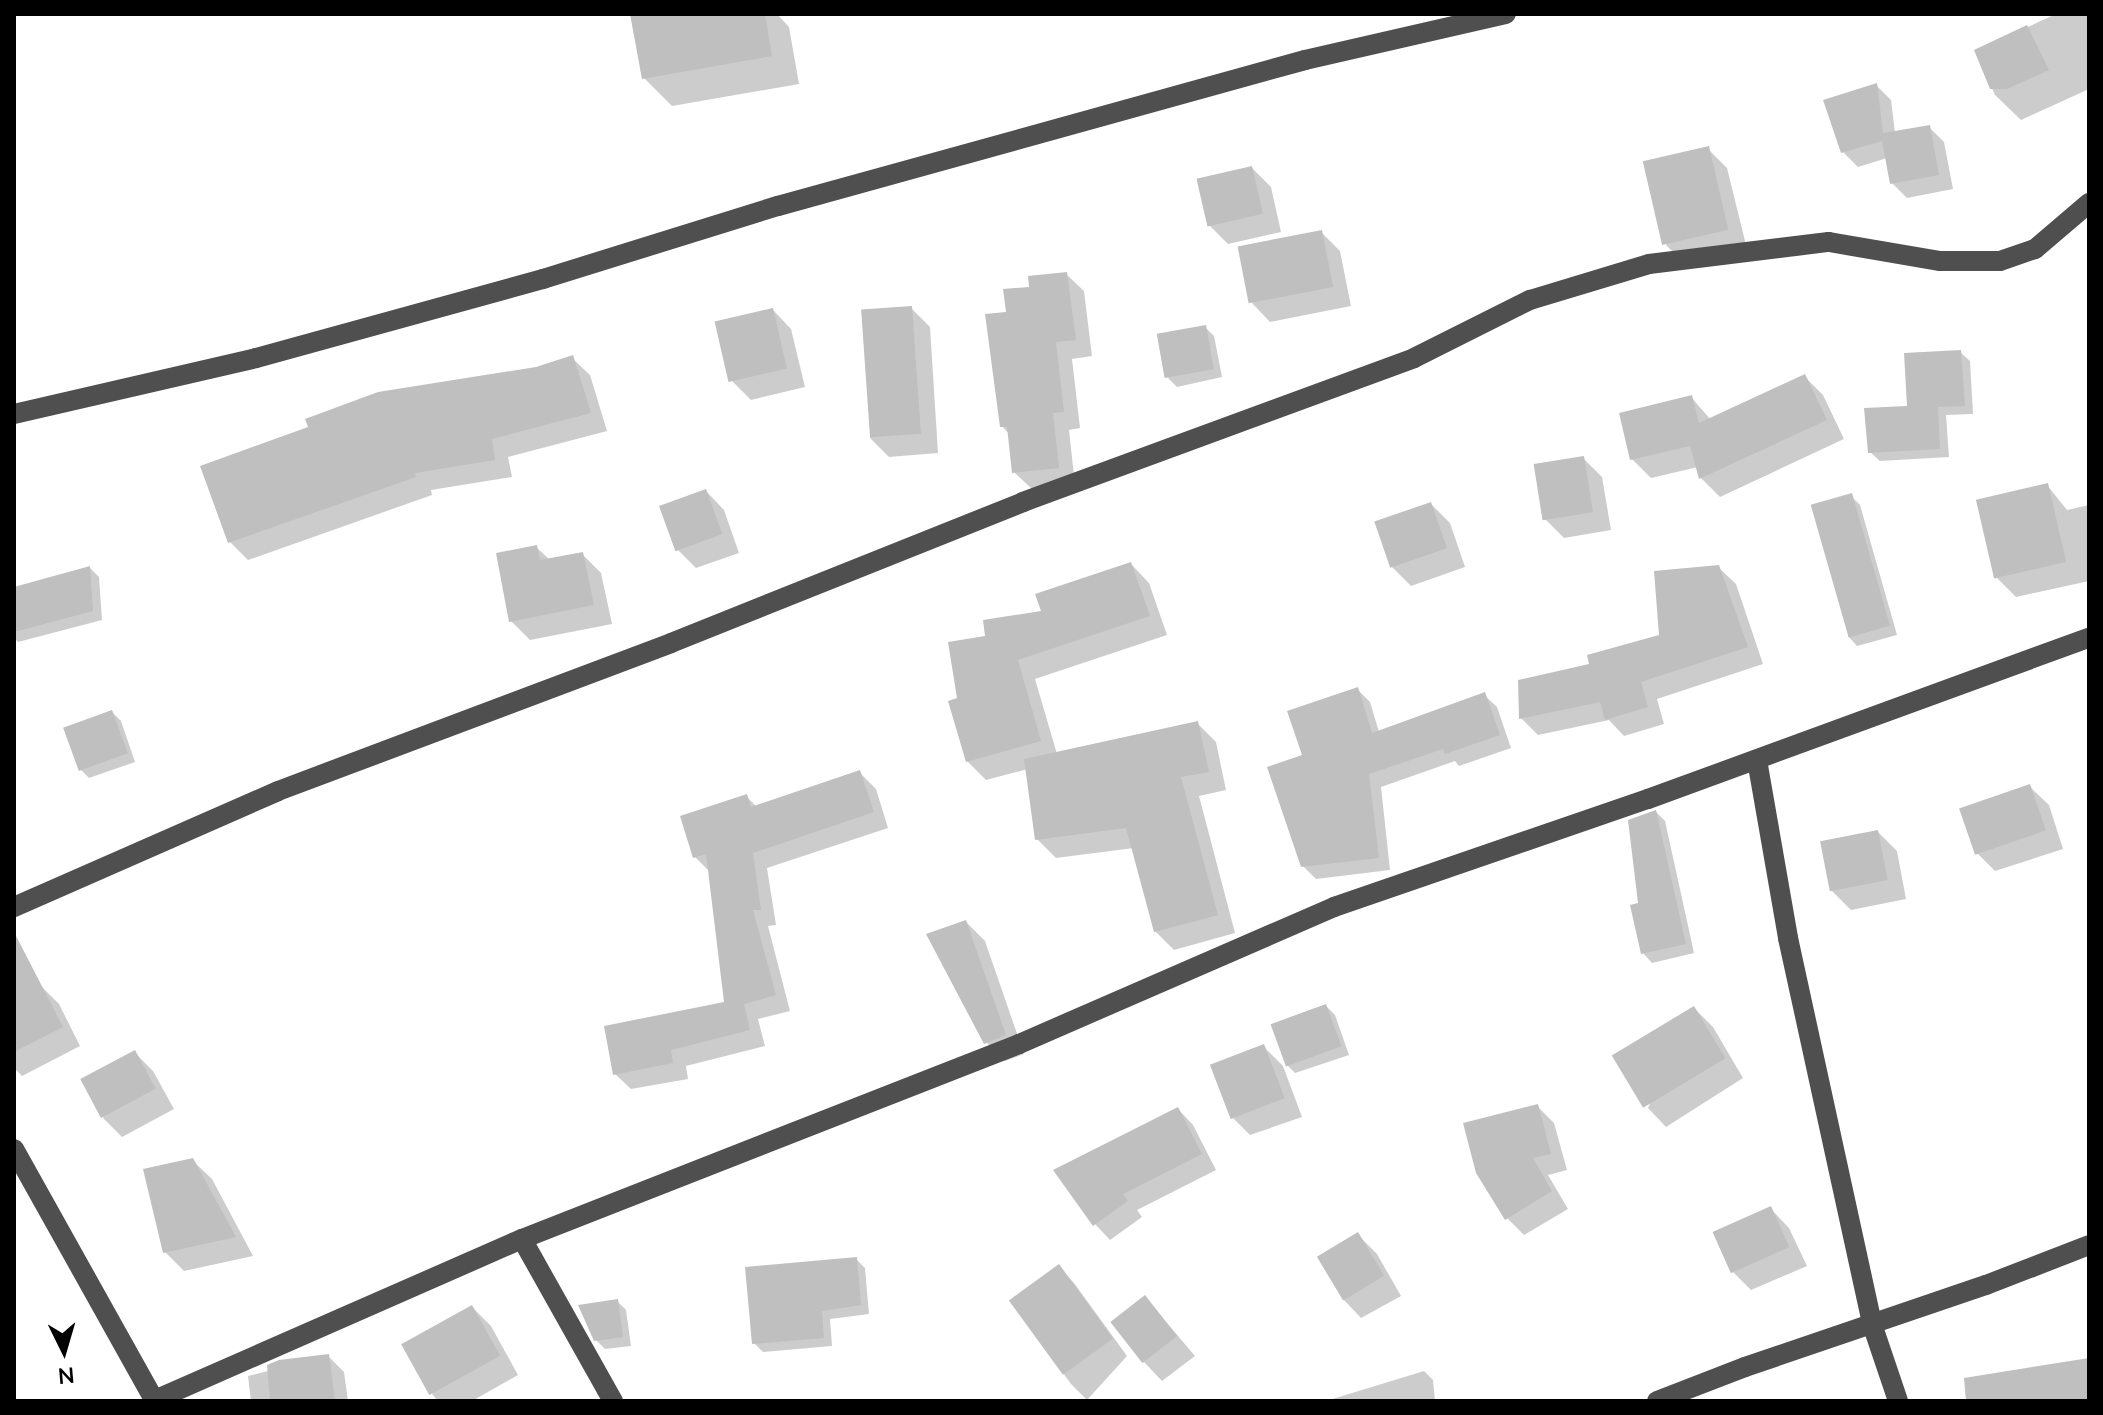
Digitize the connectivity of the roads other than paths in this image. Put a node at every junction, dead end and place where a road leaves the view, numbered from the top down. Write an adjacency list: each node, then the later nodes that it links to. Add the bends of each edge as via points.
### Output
1 (1506, 14): 3 (street, via 1305,60 256,358)
2 (2089, 203): 6 (street, via 2035,249 2000,261 1940,261 1829,242 1649,264 1530,300 1414,358 1023,502 671,643 278,791)
3 (14, 414)
4 (2089, 638): 5 (street)
5 (1757, 760): 8 (street, via 1334,907 1019,1044); 10 (street, via 1788,938)
6 (14, 907)
7 (14, 1149): 11 (street)
8 (522, 1239): 11 (street); 12 (street)
9 (2089, 1245): 10 (street)
10 (1872, 1324): 13 (street); 14 (street)
11 (155, 1401)
12 (613, 1401)
13 (1657, 1401)
14 (1898, 1401)

